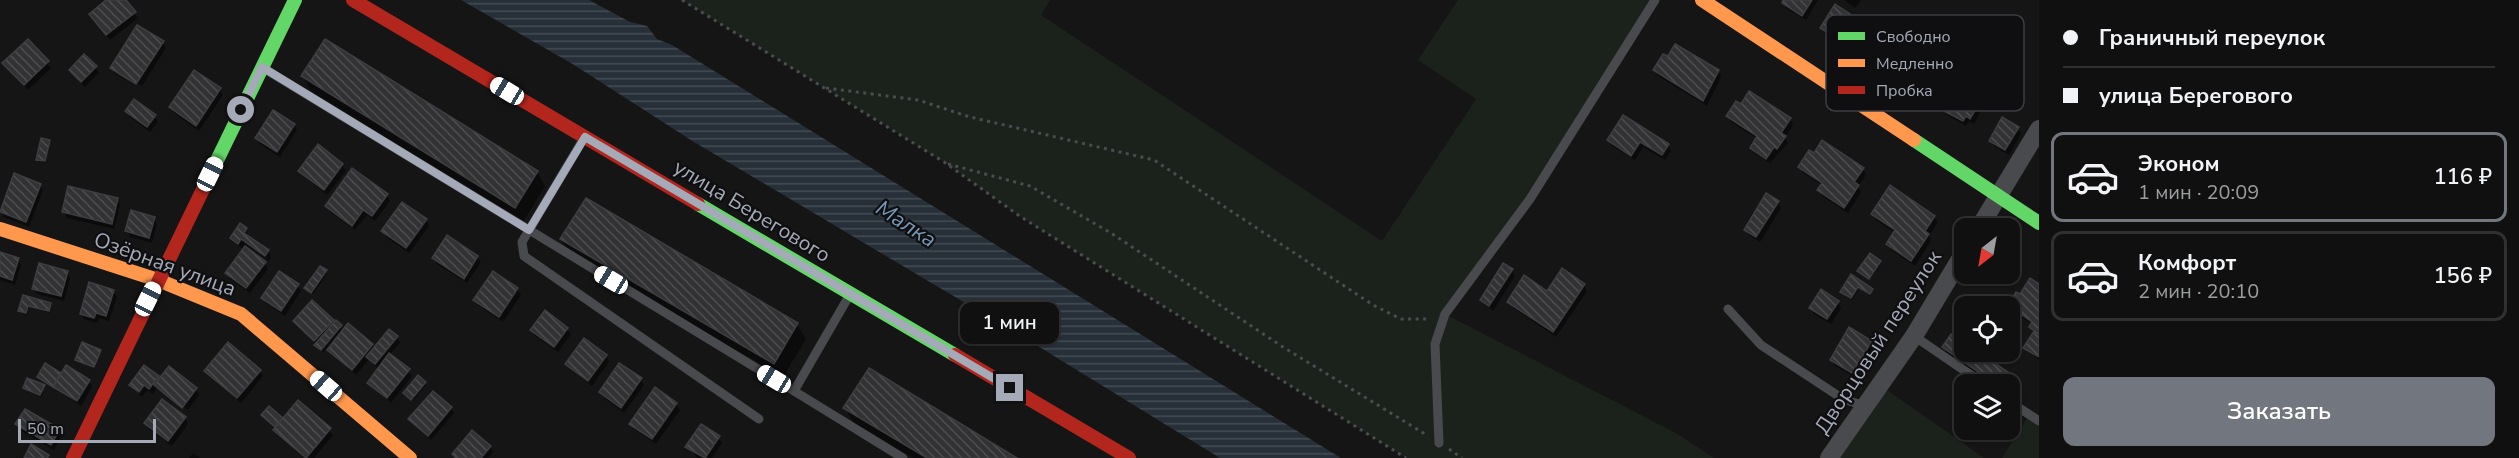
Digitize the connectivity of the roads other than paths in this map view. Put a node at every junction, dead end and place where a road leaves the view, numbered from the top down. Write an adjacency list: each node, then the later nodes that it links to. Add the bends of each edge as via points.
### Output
1 (295, 0): 5 (street)
2 (353, 0): 9 (street, улица Берегового)
3 (1655, 0): 26 (lane, via 1530,199 1445,314 1435,344)
4 (1702, 0): 6 (street)
5 (262, 67): 14 (lane); 16 (street)
6 (1826, 82)
7 (1870, 111): 10 (street)
8 (2039, 129): 10 (street)
9 (585, 137): 14 (lane); 17 (street, улица Берегового)
10 (1998, 196): 11 (street); 12 (street)
11 (1985, 218)
12 (2039, 223)
13 (0, 229): 16 (street, Озёрная улица)
14 (529, 230): 21 (lane); 24 (lane, via 522,242 524,256)
15 (1954, 269): 19 (street, Дворцовый переулок)
16 (158, 280): 27 (street); 28 (street, Озёрная улица, via 241,314)
17 (851, 294): 21 (lane); 30 (street, улица Берегового)
18 (1728, 309): 22 (lane, via 1761,345 1844,399)
19 (1914, 336): 20 (lane); 22 (street, Дворцовый переулок)
20 (1969, 374)
21 (794, 391): 29 (lane)
22 (1865, 406): 31 (street, Дворцовый переулок)
23 (2020, 409): 25 (lane)
24 (759, 419)
25 (2039, 421)
26 (1439, 443)
27 (73, 458)
28 (410, 458)
29 (903, 458)
30 (1129, 458)
31 (1829, 458)

